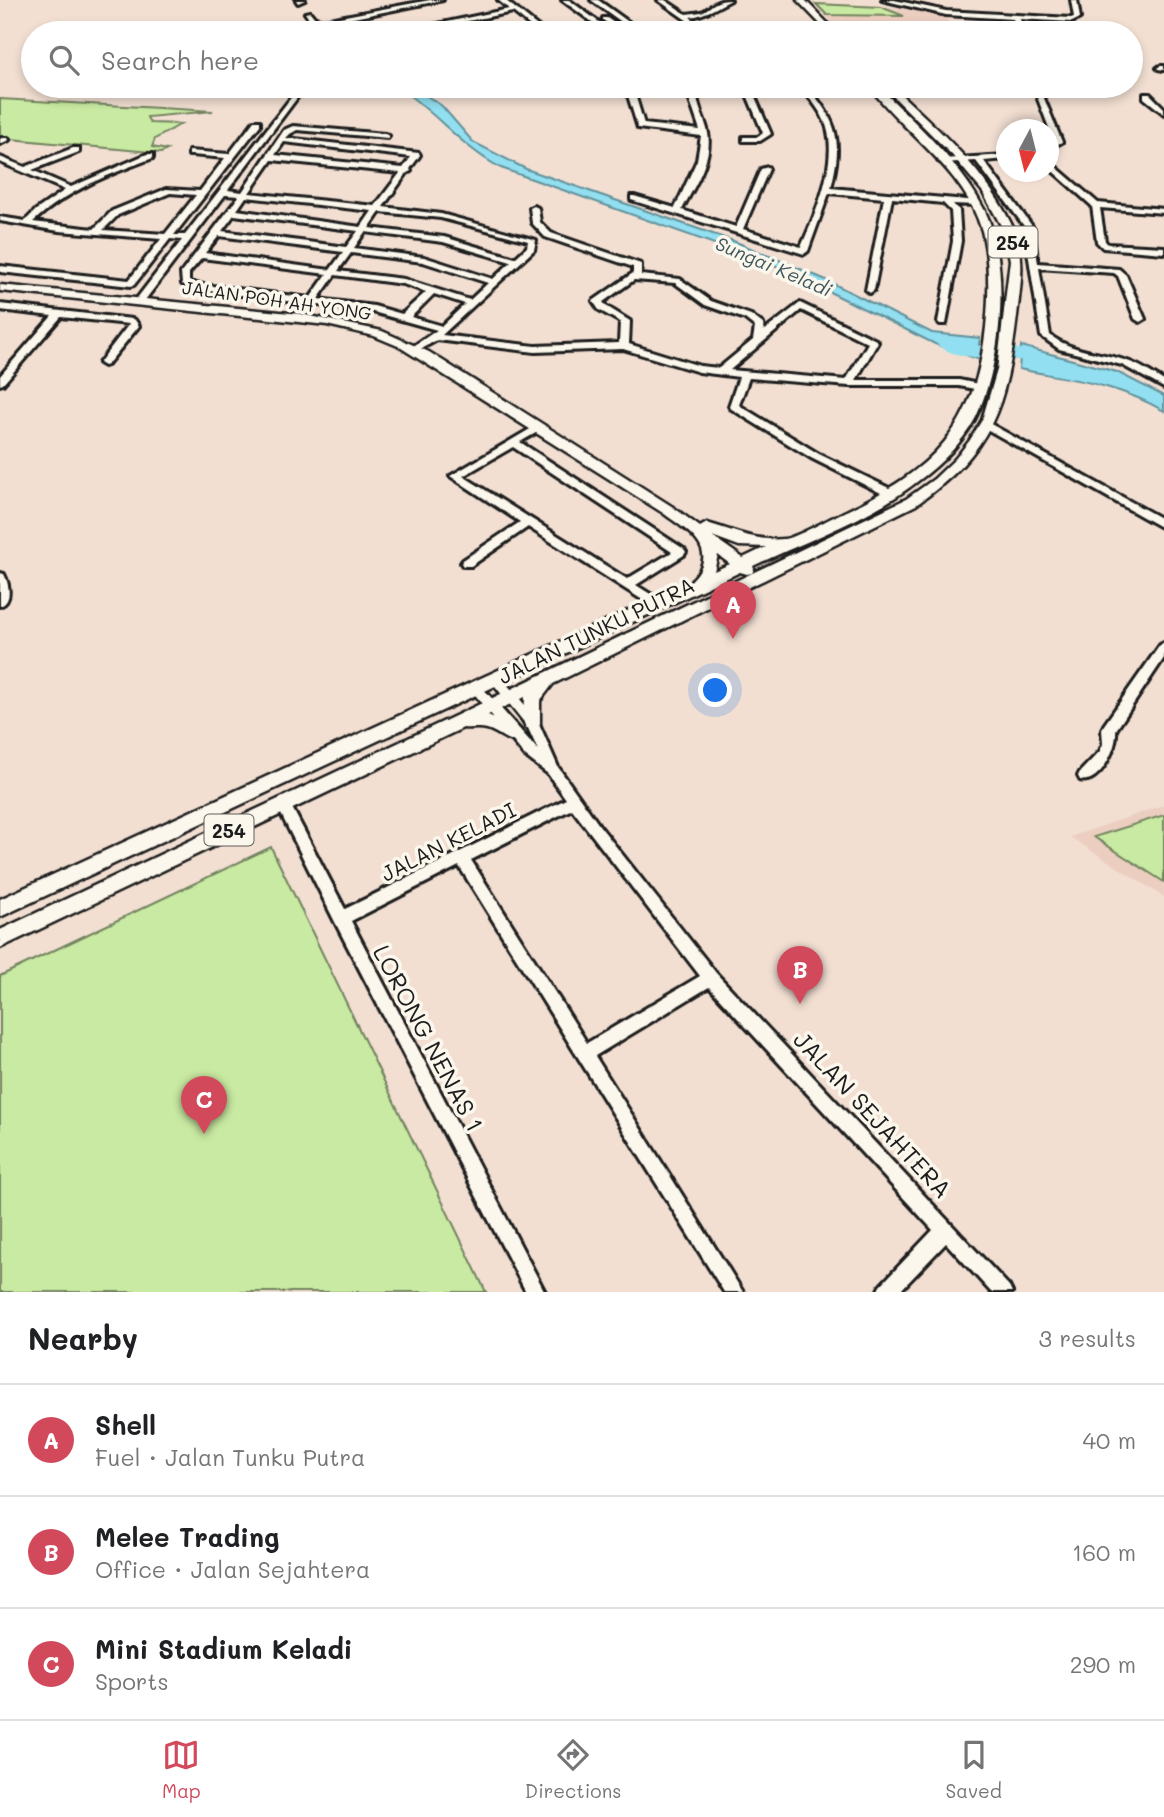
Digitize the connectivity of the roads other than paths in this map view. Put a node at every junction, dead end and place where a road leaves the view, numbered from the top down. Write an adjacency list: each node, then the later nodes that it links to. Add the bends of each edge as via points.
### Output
1 (391, 0): 13 (street)
2 (440, 0): 13 (street)
3 (501, 0): 14 (street)
4 (565, 0): 22 (street)
5 (580, 0): 23 (street)
6 (594, 0): 24 (street)
7 (661, 0): 16 (street)
8 (728, 0): 16 (street, via 705,13)
9 (791, 0): 26 (main road)
10 (801, 0): 27 (main road)
11 (885, 0): 17 (street, via 947,13)
12 (1074, 0): 17 (street, via 1074,20)
13 (399, 8): 19 (street)
14 (514, 10): 20 (street); 21 (street)
15 (308, 13): 18 (street)
16 (685, 16): 25 (street)
17 (1016, 18): 28 (street)
18 (318, 21)
19 (329, 21)
20 (459, 21)
21 (527, 21)
22 (594, 21)
23 (609, 21)
24 (624, 21)
25 (692, 21)
26 (812, 21)
27 (821, 21)
28 (1017, 21)
29 (1147, 96): 38 (street)
30 (294, 98): 61 (street)
31 (631, 98): 41 (street, via 641,126)
32 (692, 98): 41 (street)
33 (752, 98): 43 (street, via 766,134)
34 (812, 98): 60 (street, via 832,133)
35 (884, 98): 54 (main road, JALAN TUNKU PUTRA / 254)
36 (899, 98): 53 (main road, JALAN TUNKU PUTRA / 254)
37 (1040, 98): 39 (street)
38 (1164, 112)
39 (1049, 119)
40 (257, 123): 48 (street)
41 (704, 133): 71 (street, via 700,163)
42 (385, 136): 44 (street, via 306,128 287,132)
43 (746, 139)
44 (282, 140): 49 (street); 57 (street, via 413,153 416,158)
45 (76, 150): 56 (street)
46 (192, 153): 48 (street)
47 (150, 156): 59 (street)
48 (230, 156): 62 (street)
49 (270, 157): 57 (street); 63 (street)
50 (996, 157): 51 (street)
51 (978, 158): 53 (street); 86 (street, via 1028,226)
52 (0, 159): 56 (street)
53 (958, 159): 54 (street); 116 (main road, JALAN TUNKU PUTRA / 254, via 993,199 1015,249 1006,368)
54 (942, 161): 67 (main road, JALAN TUNKU PUTRA / 254)
55 (765, 169): 77 (street)
56 (24, 170): 59 (street)
57 (407, 171): 70 (street)
58 (1059, 172): 68 (street)
59 (70, 189): 75 (street, via 43,206)
60 (826, 190): 64 (street); 77 (street, via 804,251)
61 (222, 192): 63 (street); 81 (street)
62 (201, 193): 78 (street, via 169,191 115,213); 80 (street)
63 (244, 194): 70 (street); 73 (street)
64 (889, 195): 66 (street); 95 (street)
65 (634, 198): 71 (street)
66 (945, 200): 67 (street); 104 (street, via 956,210 957,241)
67 (975, 203): 115 (main road, JALAN TUNKU PUTRA / 254, via 990,237 996,277)
68 (1096, 205): 72 (street); 83 (street, via 1101,242 1112,249)
69 (534, 208): 87 (street, via 537,223 548,235)
70 (380, 209): 76 (street); 85 (street, via 453,218 532,240 531,248)
71 (678, 210): 77 (street)
72 (1164, 211)
73 (232, 212): 76 (street); 79 (street)
74 (0, 219): 75 (street)
75 (26, 224): 78 (street)
76 (365, 229): 82 (street); 85 (street, via 444,240)
77 (738, 231)
78 (96, 232): 80 (street)
79 (217, 233): 82 (street); 84 (street)
80 (165, 237): 81 (street); 93 (street)
81 (187, 238): 98 (street)
82 (350, 250): 89 (street); 92 (street, via 424,260)
83 (1164, 250)
84 (200, 255): 89 (street); 97 (street, via 185,272 186,282 194,286)
85 (517, 261): 92 (street)
86 (1036, 265): 103 (street, via 1116,271 1122,275); 114 (street, via 1046,336 1055,345 1128,364)
87 (638, 266): 90 (street); 91 (street)
88 (0, 269): 93 (street)
89 (334, 272): 96 (street, via 404,282); 97 (street)
90 (632, 277): 91 (street); 107 (street, via 598,302 625,321)
91 (656, 277): 106 (street, via 677,281 712,305 755,320 760,326)
92 (494, 282): 99 (street)
93 (131, 283)
94 (0, 288): 98 (main road, JALAN POH AH YONG)
95 (870, 290)
96 (432, 291): 99 (street); 102 (street)
97 (312, 301): 102 (street)
98 (139, 302): 108 (main road, JALAN POH AH YONG, via 344,326)
99 (471, 303): 105 (street)
100 (0, 307): 101 (street)
101 (58, 313): 109 (street, via 132,322 134,327); 112 (street)
102 (405, 317): 105 (street)
103 (1140, 319)
104 (943, 322)
105 (439, 333): 107 (street, via 535,349); 108 (street)
106 (758, 340): 110 (street); 113 (street, via 800,306 873,342)
107 (624, 346): 110 (street)
108 (415, 349): 117 (main road, JALAN POH AH YONG)
109 (104, 363)
110 (721, 372): 111 (street)
111 (745, 374): 113 (street); 119 (street, via 734,406 815,456)
112 (0, 382)
113 (849, 383): 115 (street)
114 (1164, 385)
115 (980, 387): 119 (main road, JALAN TUNKU PUTRA / 254, via 970,418 958,433 920,474)
116 (987, 425): 121 (street); 126 (main road, JALAN TUNKU PUTRA / 254, via 957,466 931,489)
117 (537, 428): 118 (street); 122 (main road, JALAN POH AH YONG)
118 (513, 442): 120 (street, via 455,476); 128 (street, via 680,552)
119 (891, 494): 123 (main road, JALAN TUNKU PUTRA / 254)
120 (528, 522): 125 (street); 128 (street)
121 (1164, 525)
122 (702, 531): 123 (main road, via 754,544 784,542); 124 (main road, JALAN POH AH YONG); 129 (main road, via 712,560 708,574)
123 (810, 533): 124 (main road, JALAN TUNKU PUTRA / 254)
124 (747, 561): 126 (main road, JALAN POH AH YONG); 129 (main road, JALAN TUNKU PUTRA / 254)
125 (467, 563)
126 (764, 574): 133 (main road, JALAN TUNKU PUTRA / 254)
127 (0, 577): 130 (street, via 4,587)
128 (628, 584): 131 (street)
129 (696, 585): 131 (main road, JALAN TUNKU PUTRA / 254)
130 (0, 602)
131 (656, 603): 134 (main road, JALAN TUNKU PUTRA / 254)
132 (1164, 648): 142 (street, via 1109,729 1112,742 1105,756)
133 (557, 674): 136 (main road, JALAN TUNKU PUTRA / 254); 139 (main road, via 532,700)
134 (495, 678): 135 (main road, JALAN TUNKU PUTRA / 254); 136 (street, JALAN SEJAHTERA)
135 (476, 688): 137 (street, JALAN SEJAHTERA); 146 (main road, JALAN TUNKU PUTRA / 254)
136 (511, 696): 137 (main road, JALAN TUNKU PUTRA / 254); 139 (street, JALAN SEJAHTERA)
137 (491, 706): 138 (main road, JALAN TUNKU PUTRA / 254); 140 (street, JALAN SEJAHTERA)
138 (458, 722): 140 (main road, via 489,722); 144 (main road, JALAN TUNKU PUTRA / 254)
139 (532, 723): 141 (street, JALAN SEJAHTERA)
140 (514, 734): 141 (street, JALAN SEJAHTERA)
141 (553, 770): 143 (street, JALAN SEJAHTERA)
142 (1084, 776)
143 (575, 801): 145 (street, JALAN KELADI); 149 (street, JALAN SEJAHTERA)
144 (283, 804): 147 (street, LORONG NENAS 1); 148 (main road, JALAN TUNKU PUTRA / 254)
145 (462, 858): 147 (street, JALAN KELADI); 150 (street)
146 (0, 908)
147 (341, 919): 152 (street, LORONG NENAS 1)
148 (0, 939)
149 (710, 978): 150 (street); 151 (street, JALAN SEJAHTERA)
150 (584, 1054): 153 (street)
151 (946, 1230): 154 (street); 155 (street, JALAN SEJAHTERA)
152 (536, 1292)
153 (734, 1292)
154 (886, 1292)
155 (1003, 1292)

